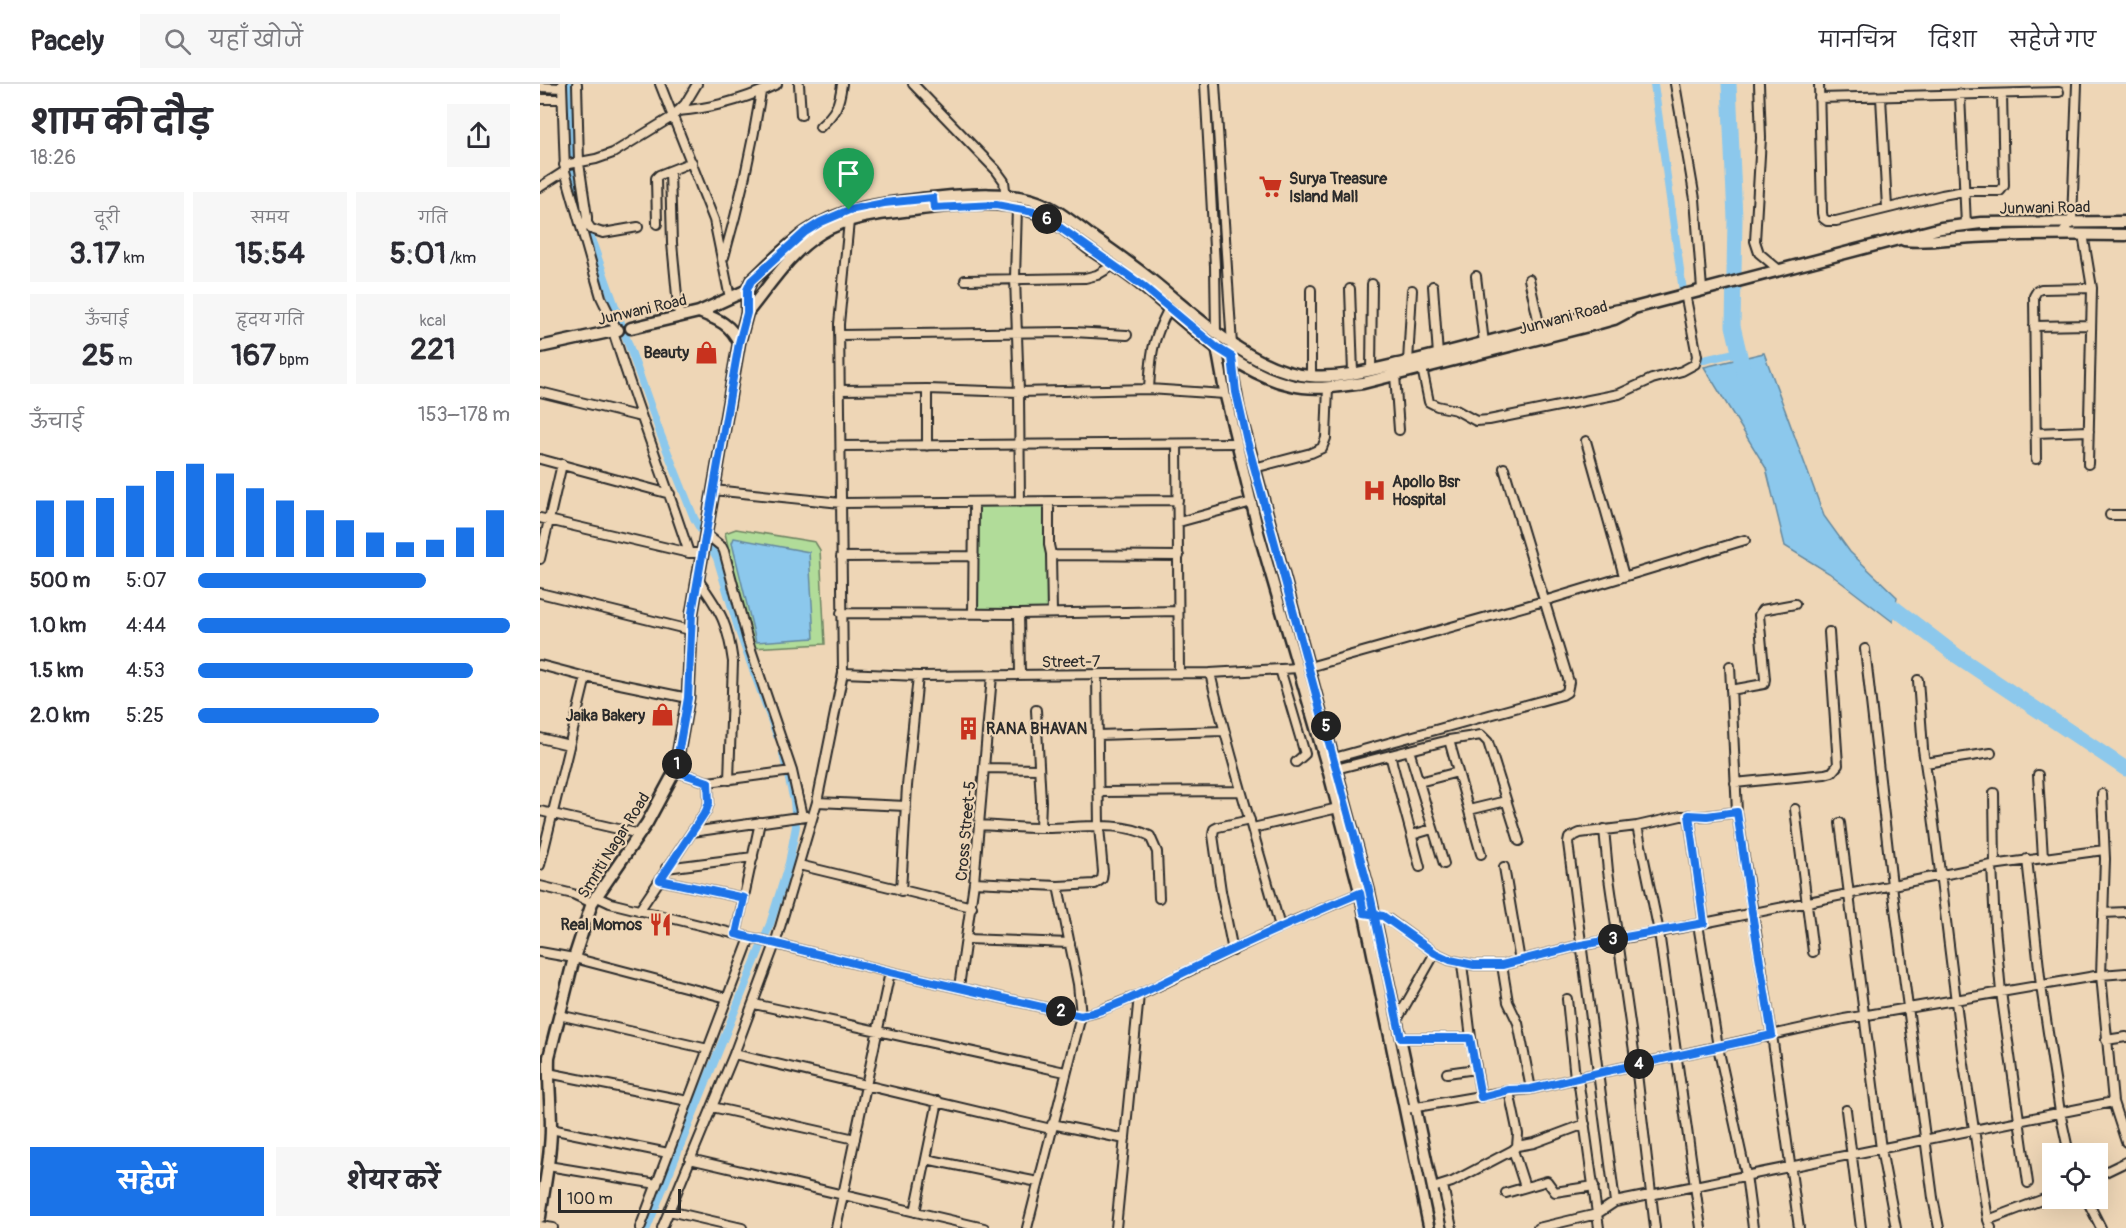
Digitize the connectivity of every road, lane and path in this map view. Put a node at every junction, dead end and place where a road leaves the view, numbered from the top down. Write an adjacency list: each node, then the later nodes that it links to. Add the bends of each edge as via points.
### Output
1 (577, 84): 28 (street)
2 (660, 84): 24 (street)
3 (697, 84): 24 (street)
4 (777, 84): 16 (street)
5 (800, 84): 25 (street)
6 (842, 84): 26 (street, via 835,113)
7 (913, 84): 33 (street, via 996,170 1004,181)
8 (1205, 84): 49 (street)
9 (1215, 84): 50 (street)
10 (1675, 84): 60 (street, via 1695,199)
11 (1759, 84): 51 (street, via 1761,138 1755,241 1759,253)
12 (1819, 84): 21 (street)
13 (2077, 84): 36 (street)
14 (562, 86): 15 (street); 23 (street)
15 (540, 87)
16 (764, 88): 24 (street, via 722,104); 47 (street)
17 (2059, 92): 18 (street)
18 (2002, 94): 19 (street); 31 (street, via 2004,186 2000,192)
19 (1960, 95): 20 (street); 31 (street)
20 (1881, 97): 21 (street); 34 (street)
21 (1819, 98): 34 (street, via 1823,218 1836,221)
22 (540, 99): 23 (street)
23 (561, 99): 28 (street)
24 (675, 114): 27 (street); 28 (street, via 613,153)
25 (801, 115)
26 (820, 127)
27 (692, 162): 29 (street); 47 (street, via 714,220)
28 (571, 165): 30 (street); 38 (street); 42 (street)
29 (670, 171): 39 (street, via 656,178); 70 (street)
30 (540, 188)
31 (1964, 191): 34 (street); 40 (street)
32 (934, 203): 33 (main road, Junwani Road, via 980,195); 35 (main road, Junwani Road); 61 (main road, Junwani Road, via 884,203 849,210 821,222 751,281)
33 (1010, 203): 48 (main road, Junwani Road, via 1055,224); 53 (street); 77 (main road, Junwani Road, via 1039,202 1060,214 1148,277)
34 (1887, 208)
35 (849, 221): 69 (main road, Junwani Road, via 821,233 794,256); 78 (street)
36 (2072, 221): 37 (main road, Junwani Road); 40 (main road, Junwani Road); 43 (street)
37 (2126, 222)
38 (587, 223): 41 (street, via 603,233); 42 (street)
39 (657, 224)
40 (1966, 225): 46 (main road, Junwani Road)
41 (638, 227)
42 (582, 230): 75 (street, via 601,297)
43 (2062, 234): 44 (main road, Junwani Road); 46 (main road, Junwani Road)
44 (2082, 234): 45 (main road, Junwani Road); 58 (street)
45 (2126, 235)
46 (1895, 239): 51 (main road, Junwani Road)
47 (723, 261): 65 (street)
48 (1114, 266): 53 (street, via 1085,278); 66 (main road, Junwani Road)
49 (1215, 266): 50 (street); 77 (street)
50 (1226, 266): 82 (street)
51 (1778, 269): 60 (main road, Junwani Road)
52 (1476, 276): 81 (street)
53 (1016, 278): 55 (street); 76 (street)
54 (1529, 279): 74 (street)
55 (965, 280)
56 (1372, 284): 89 (street)
57 (1433, 286): 85 (street)
58 (2092, 288): 71 (street); 72 (street, via 2037,291)
59 (1350, 289): 90 (street)
60 (1702, 289): 64 (main road, Junwani Road)
61 (747, 290): 65 (main road, Junwani Road); 69 (main road)
62 (1311, 290): 92 (street)
63 (1412, 290): 87 (street)
64 (1685, 293): 67 (main road, Junwani Road); 88 (street, via 1697,356 1695,364 1619,394 1476,421 1429,402)
65 (730, 298): 68 (main road, Junwani Road)
66 (1169, 308): 84 (main road, Junwani Road); 95 (street, via 1154,338)
67 (1634, 308): 74 (main road, Junwani Road); 88 (main road, Junwani Road, via 1614,319)
68 (699, 312): 70 (main road, Junwani Road); 80 (main road, via 728,325)
69 (747, 313): 80 (main road, Smriti Nagar Road)
70 (679, 317): 73 (main road, Junwani Road)
71 (2091, 325): 72 (street); 102 (street)
72 (2034, 326): 103 (street)
73 (631, 328): 75 (street, Junwani Road)
74 (1540, 328): 81 (main road, Junwani Road)
75 (616, 331): 83 (main road, Junwani Road); 100 (street)
76 (1017, 333): 78 (street); 79 (street); 98 (street)
77 (1216, 333): 82 (main road, Junwani Road); 84 (street)
78 (839, 335): 96 (street)
79 (1127, 335)
80 (739, 343): 116 (main road, Smriti Nagar Road)
81 (1484, 343): 85 (main road, Junwani Road)
82 (1232, 345): 86 (street); 92 (main road, Junwani Road, via 1284,370)
83 (540, 347)
84 (1216, 347): 86 (main road, Junwani Road); 99 (street)
85 (1438, 355): 87 (main road, Junwani Road)
86 (1232, 357): 93 (main road, Junwani Road, via 1279,382); 114 (street, via 1237,400)
87 (1408, 362): 89 (main road, Junwani Road)
88 (1422, 368): 91 (main road, Junwani Road)
89 (1371, 371): 90 (main road, Junwani Road)
90 (1353, 373): 92 (main road, Junwani Road)
91 (1395, 375): 93 (main road, Junwani Road); 101 (street)
92 (1311, 376)
93 (1328, 387): 114 (street, via 1326,438 1322,448)
94 (927, 389): 96 (street); 98 (street); 108 (street)
95 (1149, 389): 98 (street); 99 (street)
96 (840, 390): 107 (street)
97 (540, 392): 100 (street)
98 (1019, 392): 109 (street)
99 (1225, 394): 105 (street)
100 (641, 417): 117 (street)
101 (1399, 430)
102 (2089, 431): 103 (street); 113 (street)
103 (2035, 433): 111 (street)
104 (1586, 441): 138 (street)
105 (1237, 443): 106 (street); 121 (street)
106 (1177, 444): 109 (street); 118 (street)
107 (841, 446): 108 (street); 122 (street)
108 (927, 446): 109 (street)
109 (1019, 446): 119 (street)
110 (540, 459): 112 (street)
111 (2036, 459)
112 (562, 464): 117 (street); 127 (street)
113 (2088, 464)
114 (1254, 468): 153 (street)
115 (1504, 468): 141 (street)
116 (713, 490): 122 (street); 129 (main road, Smriti Nagar Road)
117 (670, 494): 131 (street)
118 (1178, 500): 120 (street); 128 (street)
119 (1020, 502): 120 (street); 123 (street)
120 (1049, 502): 133 (street)
121 (1252, 502): 128 (street); 154 (street)
122 (841, 503): 123 (street); 136 (street)
123 (974, 503): 135 (street)
124 (2110, 515): 125 (street)
125 (2126, 515)
126 (540, 518): 127 (street)
127 (549, 520): 131 (street); 137 (street)
128 (1179, 522): 134 (street)
129 (706, 534): 132 (main road, Smriti Nagar Road); 183 (street, via 724,551 748,641)
130 (1745, 540): 138 (street)
131 (689, 553): 132 (street)
132 (703, 553): 139 (main road, Smriti Nagar Road)
133 (1051, 554): 134 (street); 146 (street)
134 (1179, 555): 143 (street)
135 (974, 556): 136 (street); 145 (street)
136 (841, 557): 144 (street)
137 (540, 560)
138 (1624, 576): 141 (street)
139 (699, 581): 148 (main road, Smriti Nagar Road); 186 (street, via 720,610 733,662)
140 (540, 593): 148 (street)
141 (1544, 601): 153 (street); 176 (street, via 1569,682 1567,692)
142 (1795, 604): 165 (street, via 1762,610 1759,615 1764,684)
143 (1178, 611): 146 (street); 157 (street)
144 (841, 613): 145 (street); 156 (street)
145 (974, 613): 147 (street)
146 (1052, 613): 147 (street)
147 (1019, 614): 160 (street)
148 (690, 630): 166 (main road, Smriti Nagar Road)
149 (1829, 632): 189 (street, via 1838,765 1825,774)
150 (1865, 649): 234 (street)
151 (540, 665): 163 (street)
152 (1730, 666): 165 (street)
153 (1309, 667): 176 (street)
154 (1299, 668): 155 (street, Street-7); 181 (street)
155 (1280, 669): 158 (street, Street-7); 177 (street, via 1305,754)
156 (843, 673): 161 (street, Street-7); 195 (street)
157 (1179, 673): 158 (street, Street-7); 159 (street, Street-7)
158 (1210, 673): 168 (street)
159 (1097, 674): 160 (street, Street-7); 169 (street)
160 (1020, 675): 162 (street, Street-7)
161 (918, 676): 162 (street, Street-7); 196 (street)
162 (992, 676): 179 (street, Cross Street-5)
163 (586, 677): 166 (street); 172 (street)
164 (1918, 681): 178 (street)
165 (1731, 690): 189 (street)
166 (688, 698): 182 (main road, Smriti Nagar Road)
167 (1036, 710): 180 (street)
168 (1223, 731): 169 (street); 190 (street)
169 (1098, 735): 191 (street)
170 (540, 738): 172 (street)
171 (1449, 740): 173 (street); 184 (street); 194 (street, via 1476,734 1485,737)
172 (569, 745): 202 (street)
173 (1409, 750): 175 (street); 188 (street)
174 (1991, 753): 178 (street)
175 (1390, 755): 181 (street); 217 (street)
176 (1334, 758): 181 (street)
177 (1296, 762)
178 (1925, 763): 231 (street)
179 (984, 768): 180 (street); 209 (street, Cross Street-5)
180 (1039, 769): 212 (street)
181 (1332, 770): 197 (street); 238 (street)
182 (675, 771): 187 (street); 216 (main road, Smriti Nagar Road)
183 (792, 771): 186 (street); 205 (street)
184 (1458, 772): 188 (street); 199 (street)
185 (2038, 775): 222 (street)
186 (729, 780): 187 (street)
187 (708, 782): 215 (street, via 709,803)
188 (1419, 782): 213 (street)
189 (1736, 783): 201 (street)
190 (1240, 791): 191 (street); 208 (street)
191 (1098, 792): 211 (street)
192 (1994, 793): 227 (street)
193 (2102, 794): 219 (street)
194 (1506, 801): 199 (street); 218 (street)
195 (817, 802): 196 (street); 203 (street)
196 (906, 806): 237 (street)
197 (1338, 808): 208 (street); 238 (street)
198 (1795, 809): 243 (street)
199 (1469, 810): 220 (street)
200 (540, 811): 202 (street)
201 (1737, 812): 204 (street); 248 (street)
202 (552, 814): 216 (street); 225 (street)
203 (814, 815): 205 (street); 226 (street)
204 (1689, 815): 210 (street); 251 (street)
205 (802, 816): 206 (street)
206 (760, 822): 215 (street); 221 (street)
207 (1840, 823): 239 (street)
208 (1251, 824): 252 (street); 261 (street, via 1218,827 1213,835)
209 (979, 825): 212 (street); 233 (street, Cross Street-5)
210 (1637, 826): 214 (street); 253 (street)
211 (1099, 827): 212 (street); 236 (street, via 1102,879 1095,884); 241 (street, via 1130,829 1150,836 1156,852)
212 (1040, 828)
213 (1432, 829): 217 (street); 224 (street)
214 (1604, 829): 256 (street); 260 (street, via 1574,835 1568,843)
215 (692, 832): 230 (street)
216 (640, 834): 242 (main road, Smriti Nagar Road)
217 (1412, 835): 228 (street)
218 (1520, 841)
219 (2104, 850): 222 (street); 249 (street)
220 (1481, 854)
221 (753, 857): 230 (street); 240 (street)
222 (2043, 858): 223 (street)
223 (2027, 859): 227 (street); 272 (street)
224 (1444, 864)
225 (540, 865)
226 (799, 865): 237 (street); 259 (street)
227 (1993, 865): 231 (street); 274 (street)
228 (1420, 867)
229 (1503, 867): 266 (street)
230 (666, 868): 232 (street)
231 (1940, 876): 234 (street); 278 (street)
232 (660, 880): 240 (street); 245 (street)
233 (974, 882): 236 (street); 244 (street, Cross Street-5)
234 (1892, 885): 239 (street); 280 (street)
235 (540, 886): 242 (street)
236 (1058, 886): 258 (street)
237 (901, 891): 244 (street)
238 (1364, 891): 247 (street); 250 (street); 252 (street)
239 (1849, 894): 243 (street); 283 (street)
240 (744, 898): 254 (street)
241 (1159, 898)
242 (593, 899): 245 (street); 265 (main road, Smriti Nagar Road)
243 (1806, 902): 248 (street); 263 (street)
244 (972, 907): 257 (street, Cross Street-5)
245 (639, 910): 254 (street)
246 (2126, 912): 249 (street)
247 (1364, 913): 250 (street); 312 (street)
248 (1752, 913): 251 (street); 286 (street)
249 (2103, 913): 271 (street)
250 (1374, 915): 264 (street, via 1388,919); 284 (street)
251 (1701, 924): 253 (street); 291 (street)
252 (1280, 927): 261 (street)
253 (1659, 932): 256 (street); 294 (street)
254 (736, 934): 255 (street)
255 (750, 938): 259 (street); 276 (street)
256 (1617, 938): 260 (street); 295 (street)
257 (966, 939): 258 (street); 273 (street, Cross Street-5)
258 (1070, 943): 282 (street)
259 (775, 944): 269 (street); 279 (street)
260 (1581, 945): 266 (street); 300 (street)
261 (1233, 951): 275 (street)
262 (540, 952): 265 (street)
263 (1812, 952)
264 (1435, 953): 267 (street); 284 (street)
265 (574, 958): 276 (street); 281 (main road, Smriti Nagar Road)
266 (1520, 961): 268 (street)
267 (1462, 964): 268 (street); 289 (street)
268 (1502, 965): 304 (street)
269 (890, 972): 273 (street); 285 (street)
270 (2126, 973): 271 (street)
271 (2101, 975): 272 (street); 290 (street)
272 (2041, 986): 274 (street); 314 (street)
273 (959, 987): 282 (street)
274 (2001, 992): 278 (street); 316 (street)
275 (1139, 995): 282 (street); 322 (street)
276 (727, 998): 292 (street)
277 (1567, 999): 301 (street)
278 (1956, 1000): 280 (street); 320 (street)
279 (754, 1004): 285 (street); 293 (street)
280 (1908, 1010): 283 (street); 323 (street)
281 (560, 1014): 292 (street); 298 (main road, Smriti Nagar Road)
282 (1081, 1016): 297 (street)
283 (1863, 1017): 286 (street); 327 (street)
284 (1397, 1020): 288 (street)
285 (877, 1030): 297 (street); 302 (street)
286 (1772, 1035): 291 (street); 334 (street)
287 (2126, 1037): 290 (street)
288 (1401, 1038): 289 (street); 311 (street)
289 (1470, 1038): 296 (street)
290 (2106, 1040): 309 (street)
291 (1718, 1047): 294 (street); 336 (street)
292 (708, 1048): 307 (street)
293 (734, 1054): 302 (street); 310 (street)
294 (1677, 1056): 295 (street); 340 (street)
295 (1636, 1065): 300 (street); 346 (street)
296 (1476, 1069): 299 (street); 306 (street)
297 (1065, 1072): 318 (street)
298 (548, 1073): 303 (main road, Smriti Nagar Road); 307 (street)
299 (1447, 1073)
300 (1598, 1073): 301 (street); 349 (street)
301 (1577, 1078): 304 (street); 317 (street)
302 (866, 1085): 308 (street); 321 (street)
303 (545, 1087): 319 (main road, Smriti Nagar Road)
304 (1531, 1089): 305 (street)
305 (1509, 1090): 306 (street); 326 (street, via 1518,1134)
306 (1481, 1097): 311 (street)
307 (688, 1101): 328 (street)
308 (938, 1101): 318 (street); 331 (street)
309 (2113, 1102): 314 (street); 315 (street)
310 (712, 1107): 321 (street); 330 (street)
311 (1416, 1107): 312 (street); 342 (street)
312 (1405, 1109): 366 (street)
313 (1846, 1110): 329 (street)
314 (2060, 1112): 316 (street); 325 (street)
315 (2123, 1120): 324 (street)
316 (2020, 1121): 320 (street); 338 (street)
317 (1585, 1124): 326 (street); 341 (street)
318 (1051, 1126): 322 (street); 337 (street)
319 (551, 1129): 328 (street); 333 (main road, Smriti Nagar Road)
320 (1974, 1129): 323 (street); 355 (street)
321 (855, 1139): 347 (street)
322 (1125, 1139): 365 (street)
323 (1925, 1139): 327 (street); 377 (street)
324 (2126, 1142)
325 (2066, 1143)
326 (1515, 1148): 342 (street); 343 (street)
327 (1881, 1149): 329 (street); 376 (street)
328 (668, 1153): 339 (street)
329 (1851, 1154): 334 (street); 375 (street)
330 (690, 1159): 347 (street); 351 (street)
331 (926, 1159): 337 (street); 352 (street)
332 (2126, 1162): 335 (street)
333 (548, 1166): 339 (street); 344 (main road, Smriti Nagar Road)
334 (1791, 1166): 336 (street); 374 (street)
335 (2108, 1171)
336 (1746, 1175): 340 (street); 373 (street)
337 (1038, 1182): 364 (street)
338 (2028, 1183)
339 (657, 1184): 359 (street)
340 (1696, 1185): 346 (street); 372 (street)
341 (1594, 1186): 343 (street, via 1555,1192 1546,1181); 353 (street)
342 (1438, 1187): 367 (street); 368 (street)
343 (1525, 1187): 345 (street)
344 (542, 1193): 354 (main road, Smriti Nagar Road)
345 (1506, 1193)
346 (1651, 1194): 349 (street); 371 (street)
347 (843, 1195): 352 (street); 362 (street)
348 (2042, 1200): 355 (street)
349 (1615, 1202): 353 (street)
350 (2092, 1209): 378 (street)
351 (669, 1211): 360 (street); 361 (street)
352 (915, 1212): 363 (street)
353 (1597, 1214): 357 (street); 370 (street)
354 (540, 1217)
355 (1989, 1224)
356 (540, 1226): 358 (street)
357 (1560, 1226): 369 (street)
358 (553, 1228)
359 (640, 1228)
360 (662, 1228)
361 (742, 1228)
362 (836, 1228)
363 (984, 1228)
364 (1027, 1228)
365 (1116, 1228)
366 (1429, 1228)
367 (1442, 1228)
368 (1452, 1228)
369 (1538, 1228)
370 (1599, 1228)
371 (1655, 1228)
372 (1701, 1228)
373 (1754, 1228)
374 (1799, 1228)
375 (1861, 1228)
376 (1896, 1228)
377 (1939, 1228)
378 (2101, 1228)

